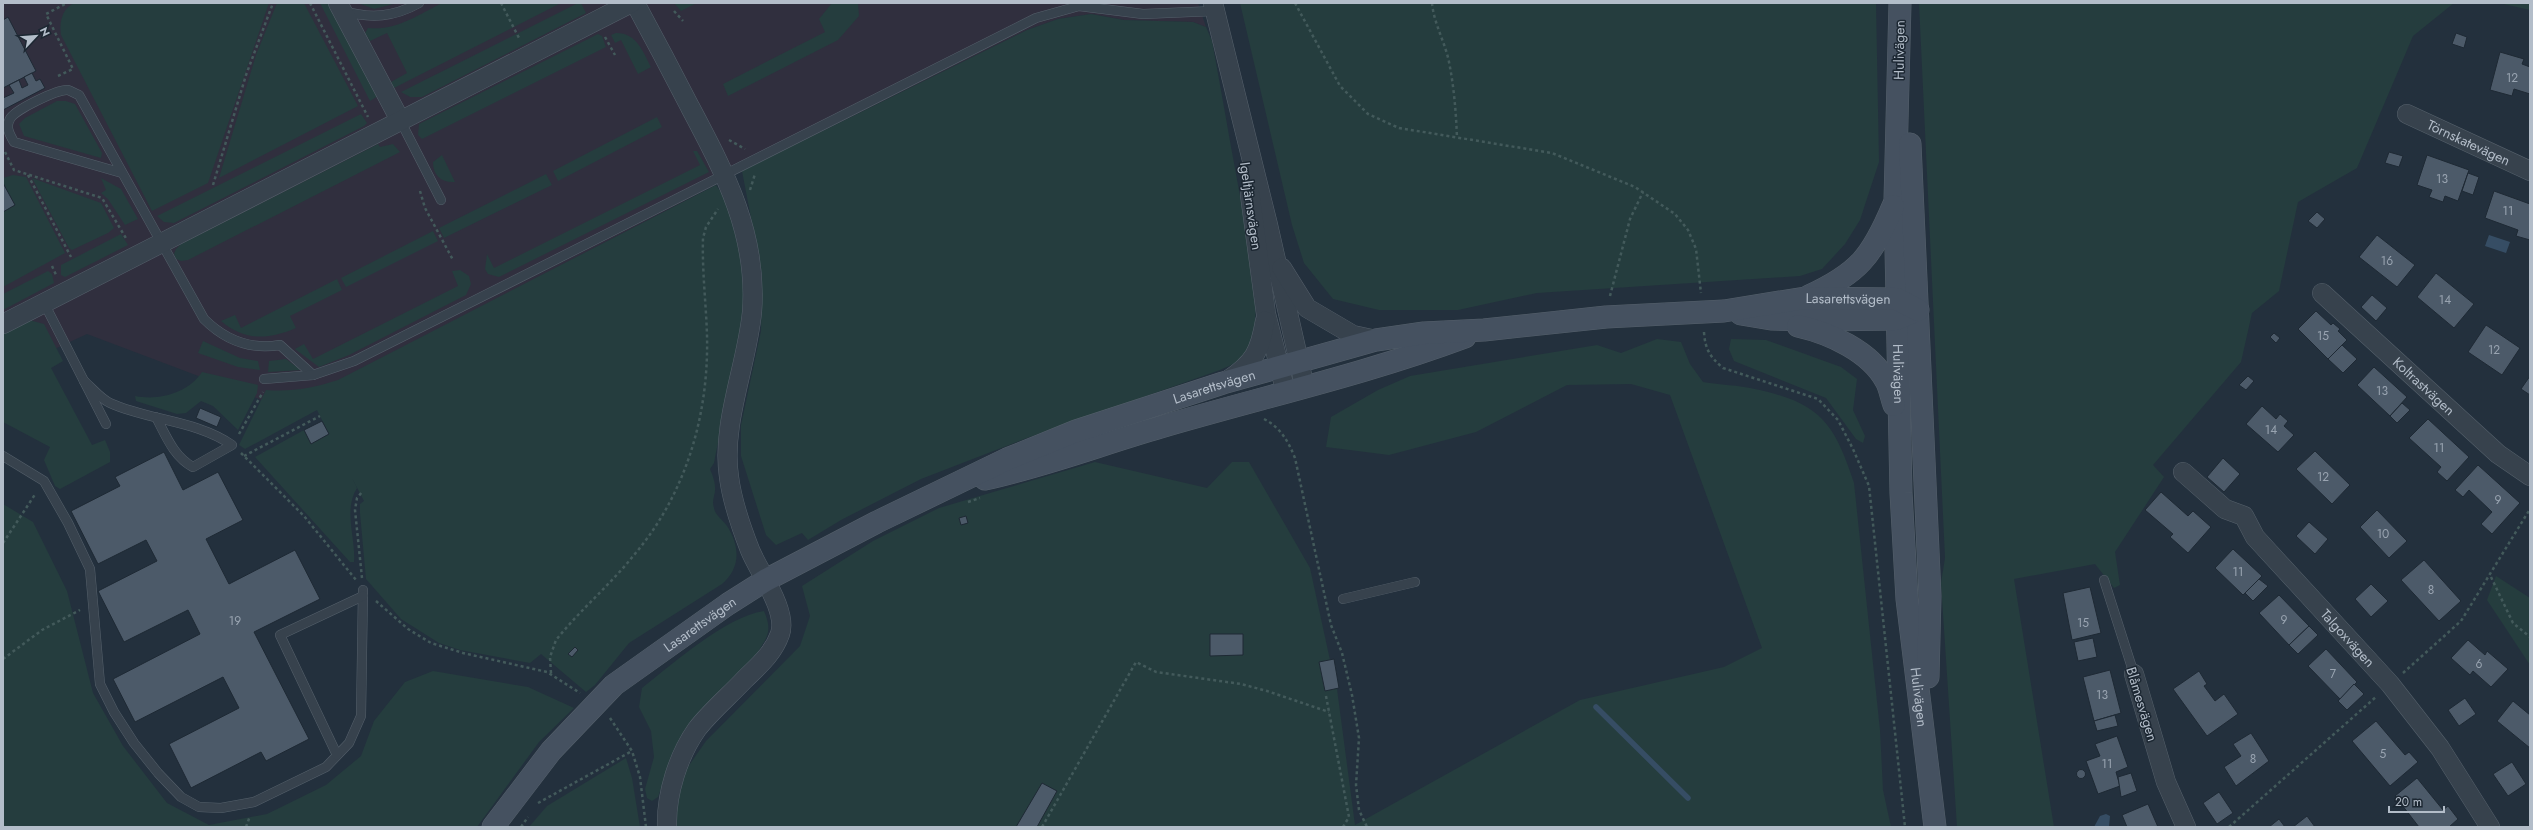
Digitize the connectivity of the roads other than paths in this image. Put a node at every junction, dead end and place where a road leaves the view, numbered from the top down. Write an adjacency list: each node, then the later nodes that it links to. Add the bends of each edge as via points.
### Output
1 (419, 3): 5 (lane, via 407,10 386,16 362,16)
2 (631, 3): 9 (street)
3 (635, 3): 12 (street)
4 (1901, 3): 14 (street, Hulivägen); 21 (street, Hulivägen)
5 (340, 7): 9 (street)
6 (1214, 7): 7 (street, Igeltjärnsvägen); 12 (lane, via 1143,14 1079,6 1055,11 1036,18)
7 (1236, 98): 16 (street, Igeltjärnsvägen); 23 (street, Igeltjärnsvägen)
8 (2407, 114): 10 (street, Törnskatevägen)
9 (400, 120): 13 (lane); 15 (street)
10 (2530, 171)
11 (122, 173): 11 (lane, via 14,142 8,134 10,118 16,112 57,92 68,90 79,95); 15 (lane)
12 (726, 174): 29 (lane, via 354,361); 41 (street, via 741,216 752,265 753,288 743,371 730,422 727,451 729,476 751,552)
13 (441, 200)
14 (1896, 200): 18 (street, via 1882,233 1864,260 1847,276); 20 (street, Hulivägen)
15 (161, 243): 19 (street); 29 (lane, via 204,319 217,332 237,343 269,347 280,345)
16 (1273, 251): 27 (street, Igeltjärnsvägen, via 1307,308 1352,335); 28 (street, Igeltjärnsvägen)
17 (2322, 293): 39 (street, Koltrastvägen, via 2498,454)
18 (1805, 298): 20 (street, Lasarettsvägen); 22 (street, Lasarettsvägen)
19 (44, 303): 25 (street); 31 (lane)
20 (1897, 309): 21 (street, Lasarettsvägen); 24 (street, Lasarettsvägen); 35 (street, Hulivägen)
21 (1918, 310): 46 (street, Hulivägen, via 1930,596)
22 (1724, 312): 24 (street, Lasarettsvägen); 26 (street, Lasarettsvägen, via 1606,317)
23 (1266, 314): 28 (street, Igeltjärnsvägen); 32 (street, Igeltjärnsvägen, via 1262,343 1254,358 1243,370)
24 (1771, 319): 35 (street, via 1818,330 1849,346 1874,365 1886,381)
25 (3, 324)
26 (1484, 330): 27 (street, Lasarettsvägen, via 1424,332); 33 (street, Lasarettsvägen, via 1436,348)
27 (1376, 340): 28 (street, Lasarettsvägen)
28 (1289, 365): 32 (street, Lasarettsvägen); 33 (street, Igeltjärnsvägen)
29 (313, 374): 30 (lane)
30 (264, 379)
31 (84, 381): 34 (lane, via 108,402); 36 (lane)
32 (1223, 383): 40 (street, Lasarettsvägen, via 1076,431 1007,459)
33 (1296, 391): 40 (street, Lasarettsvägen, via 1160,427 1013,473)
34 (156, 417): 34 (lane, via 174,450 183,462 192,467 232,445 188,424)
35 (1900, 423): 46 (street, Hulivägen, via 1907,599)
36 (106, 424)
37 (3, 456): 47 (lane, via 44,481 68,522 90,569 100,684 134,743 181,797 199,807 221,808 254,802 326,766)
38 (2183, 472): 52 (street, Talgoxvägen, via 2225,509 2244,516 2255,537 2390,684 2440,748)
39 (2530, 476)
40 (959, 495): 41 (street, Lasarettsvägen, via 877,522)
41 (766, 580): 48 (street, Lasarettsvägen, via 614,685 551,751); 49 (street, via 778,612 781,632 771,653 698,728 681,758 666,808)
42 (2104, 580): 45 (lane, Blåmesvägen)
43 (1415, 582): 44 (lane)
44 (1343, 599)
45 (2134, 674): 51 (street, Blåmesvägen, via 2166,782)
46 (1926, 744): 50 (street, Hulivägen)
47 (337, 755): 47 (lane, via 349,743 361,716 363,593 280,635)
48 (493, 827)
49 (667, 827)
50 (1935, 827)
51 (2186, 827)
52 (2490, 827)

